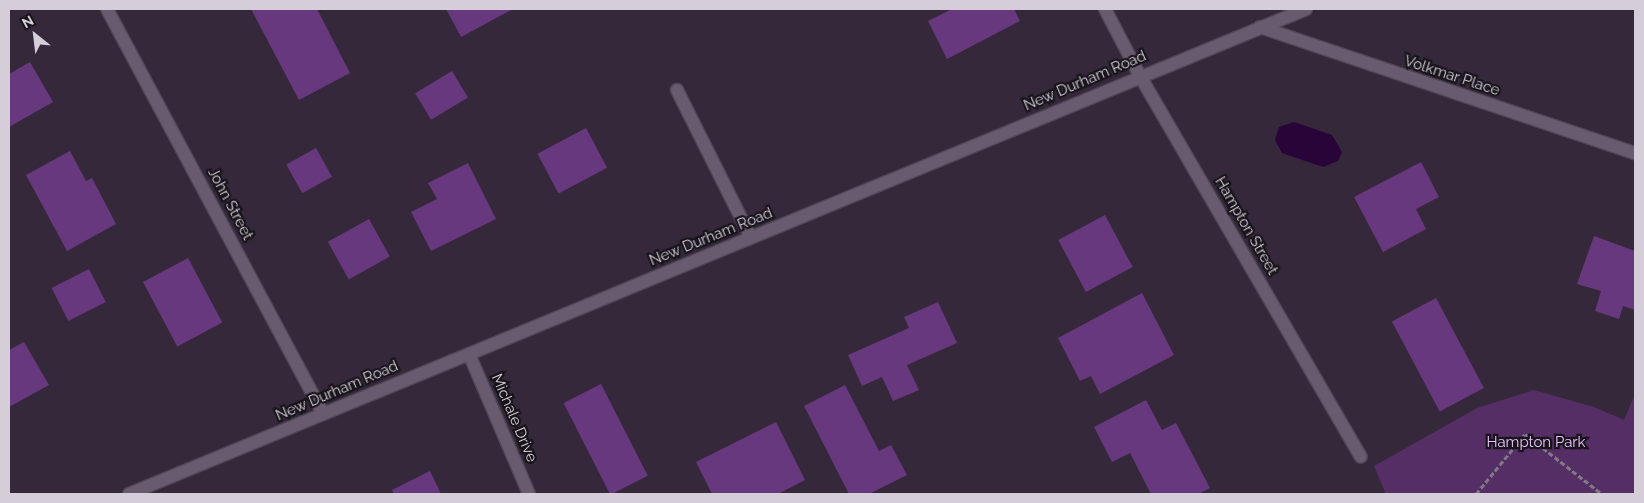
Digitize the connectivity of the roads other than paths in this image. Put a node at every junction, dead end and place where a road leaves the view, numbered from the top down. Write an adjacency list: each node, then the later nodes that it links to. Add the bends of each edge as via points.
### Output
1 (108, 9): 10 (street, John Street)
2 (1105, 9): 5 (street, Hampton Street)
3 (1306, 9): 4 (street, New Durham Road)
4 (1260, 28): 5 (street, New Durham Road); 7 (street, Volkmar Place)
5 (1140, 76): 8 (street, New Durham Road); 11 (street, Hampton Street)
6 (677, 90): 8 (street)
7 (1635, 153)
8 (751, 238): 9 (street, New Durham Road)
9 (469, 354): 10 (street, New Durham Road); 13 (street, Michale Drive)
10 (323, 414): 12 (street, New Durham Road)
11 (1361, 457)
12 (129, 494)
13 (529, 494)

